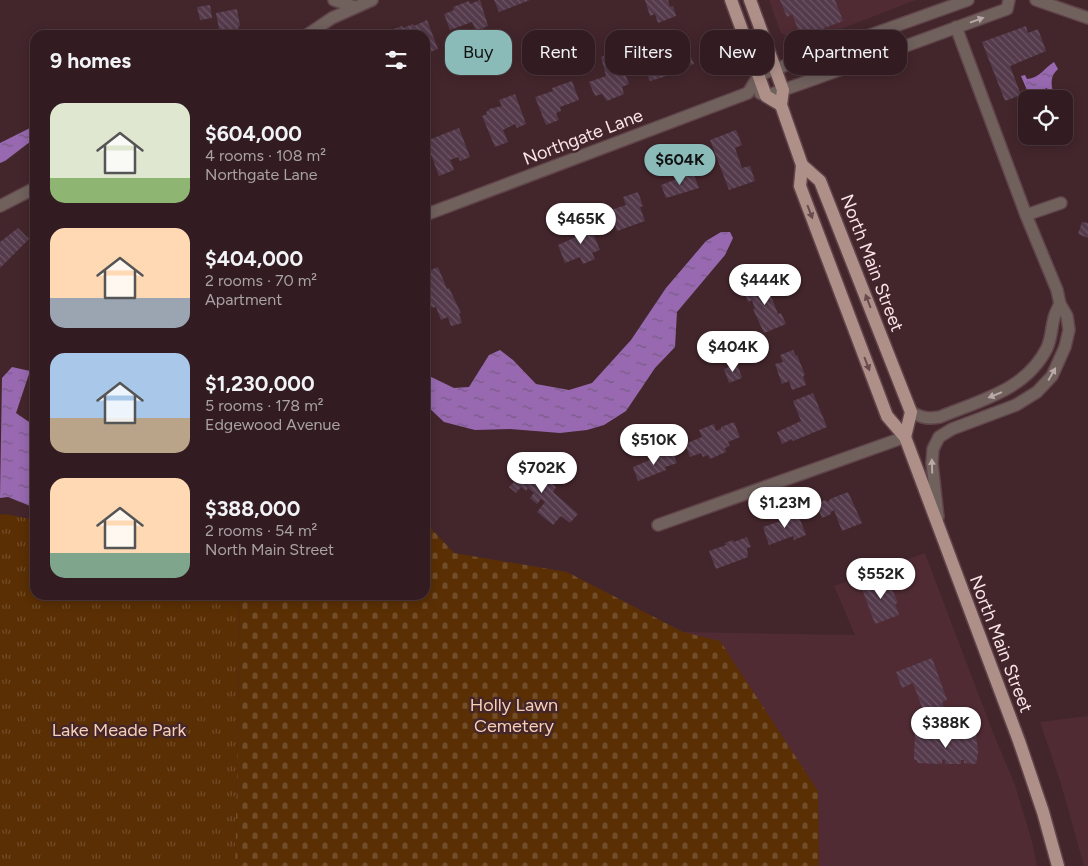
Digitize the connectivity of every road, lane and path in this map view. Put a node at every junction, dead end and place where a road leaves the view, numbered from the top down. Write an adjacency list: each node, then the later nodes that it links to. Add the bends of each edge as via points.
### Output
1 (334, 0): 8 (street)
2 (372, 0): 8 (street)
3 (730, 0): 12 (main road)
4 (750, 0): 13 (main road)
5 (968, 0): 13 (street)
6 (1009, 0): 10 (street, one-way to 6, via 1007,9)
7 (1036, 0): 9 (street)
8 (355, 7): 11 (street)
9 (1088, 18)
10 (956, 27): 16 (street); 24 (street)
11 (314, 30)
12 (742, 30)
13 (776, 69): 16 (main road)
14 (759, 75): 15 (street); 17 (main road)
15 (752, 90): 17 (street); 23 (street, Northgate Lane)
16 (784, 90): 17 (street); 18 (main road)
17 (766, 96): 18 (main road)
18 (781, 105): 19 (main road, North Main Street)
19 (802, 165): 26 (main road, North Main Street, one-way to 19, via 820,181); 27 (main road, North Main Street, one-way to 27, via 800,186 852,326 887,416)
20 (30, 191): 22 (street)
21 (1061, 203): 24 (street)
22 (0, 206)
23 (430, 213)
24 (1026, 215): 25 (street)
25 (1060, 304): 26 (street, one-way to 26, via 1046,349 1025,378 1004,391 940,417 922,418); 29 (street, one-way to 25, via 932,463 933,449 939,437 1016,405 1045,385 1065,347 1069,330 1067,316)
26 (911, 412): 27 (main road)
27 (905, 437): 28 (street); 29 (main road, North Main Street)
28 (658, 525)
29 (940, 532): 30 (main road, North Main Street, via 1026,763)
30 (1058, 866)

